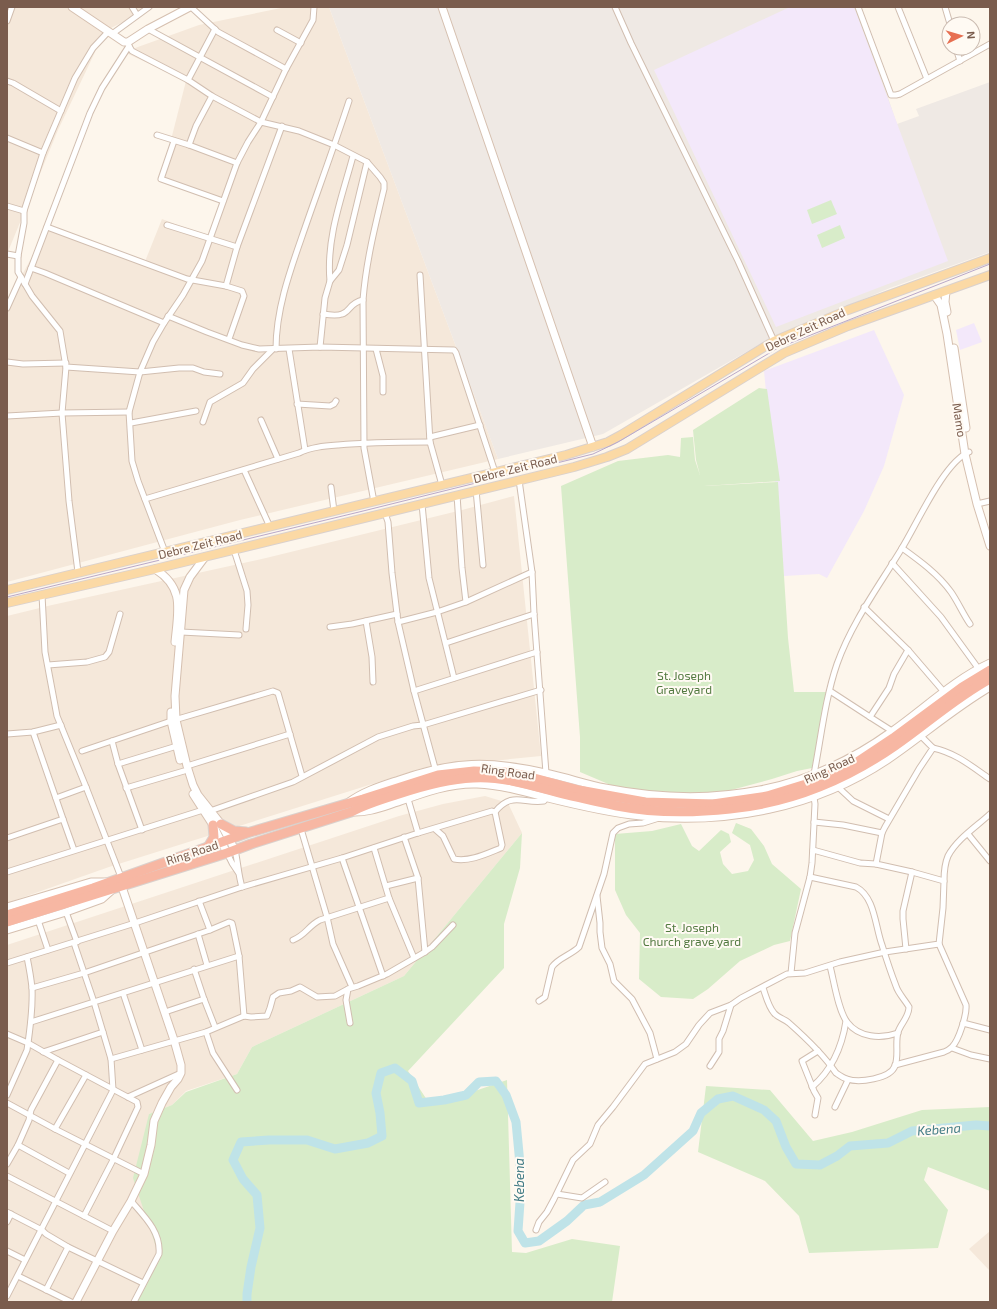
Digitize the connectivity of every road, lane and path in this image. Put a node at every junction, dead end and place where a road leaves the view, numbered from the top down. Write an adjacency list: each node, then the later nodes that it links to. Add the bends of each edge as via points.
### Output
1 (12, 7): 12 (street)
2 (72, 7): 16 (street)
3 (132, 7): 11 (street)
4 (149, 7): 11 (street)
5 (191, 7): 13 (street); 14 (street)
6 (314, 7): 17 (street, via 313,20)
7 (442, 7): 93 (street)
8 (615, 7): 68 (street)
9 (858, 7): 24 (street, via 891,95 900,94)
10 (898, 7): 24 (street)
11 (137, 15): 16 (street)
12 (7, 21)
13 (148, 29): 18 (street); 21 (street)
14 (215, 30): 21 (street); 23 (street)
15 (278, 30): 17 (street)
16 (110, 33): 18 (street); 30 (street, via 94,48 75,78)
17 (301, 42): 23 (street)
18 (128, 44): 25 (street, via 132,51); 46 (street, via 90,113)
19 (990, 44): 22 (street)
20 (958, 56): 22 (street)
21 (200, 57): 25 (street); 28 (street)
22 (960, 61): 24 (street)
23 (286, 69): 28 (street)
24 (927, 79)
25 (188, 80): 27 (street)
26 (7, 81): 30 (street)
27 (212, 96): 31 (street); 36 (street)
28 (273, 97): 31 (street)
29 (349, 101): 37 (street)
30 (60, 111): 38 (street)
31 (261, 122): 32 (street); 41 (street)
32 (282, 126): 37 (street); 48 (street)
33 (157, 135): 35 (street)
34 (7, 138): 38 (street)
35 (174, 141): 36 (street); 42 (street, via 161,179)
36 (189, 145): 41 (street)
37 (334, 145): 39 (street); 70 (street, via 292,266 278,318)
38 (43, 153): 44 (street)
39 (353, 156): 40 (street); 57 (street, via 334,226 328,268)
40 (367, 162): 57 (street, via 345,251 339,270); 62 (street, via 384,183 384,189 371,246)
41 (237, 163): 42 (street)
42 (223, 201): 47 (street)
43 (7, 206): 44 (street)
44 (24, 211): 50 (street)
45 (167, 225): 47 (street)
46 (47, 227): 52 (street); 56 (street)
47 (211, 238): 48 (street); 56 (street)
48 (238, 246): 59 (street)
49 (7, 254): 50 (street)
50 (18, 256): 55 (street)
51 (990, 258): 68 (main road, Debre Zeit Road, via 848,310)
52 (31, 268): 58 (street); 66 (street)
53 (420, 275): 74 (street)
54 (990, 275): 60 (main road, Debre Zeit Road)
55 (21, 277): 58 (street); 63 (street)
56 (192, 280): 59 (street); 65 (street)
57 (330, 281): 64 (street)
58 (25, 284): 76 (street, via 60,331)
59 (226, 286): 67 (street, via 242,291 244,296)
60 (946, 291): 61 (main road, Debre Zeit Road); 77 (street, via 945,302)
61 (934, 295): 77 (street, Mamo, via 941,305); 99 (main road, Debre Zeit Road, via 848,326 784,353 618,454)
62 (363, 300): 64 (street, via 351,305 345,314); 72 (street)
63 (7, 308)
64 (322, 314): 69 (street)
65 (168, 316): 66 (street); 67 (street)
66 (164, 323): 78 (street)
67 (229, 339): 70 (street, via 259,349)
68 (774, 341): 93 (main road, Debre Zeit Road, via 621,436)
69 (320, 347): 71 (street); 72 (street)
70 (275, 349): 71 (street); 88 (street, via 253,369 243,383 210,402)
71 (289, 349): 82 (street)
72 (363, 349): 73 (street); 92 (street)
73 (376, 349): 74 (street); 80 (street, via 383,376)
74 (424, 350): 90 (street, via 454,350); 91 (street)
75 (7, 362): 76 (street)
76 (66, 365): 78 (street); 85 (street)
77 (955, 369): 95 (street, Mamo)
78 (140, 372): 79 (street, via 193,368); 84 (street)
79 (220, 374)
80 (383, 392)
81 (336, 401): 82 (street, via 330,406)
82 (297, 404): 94 (street)
83 (196, 411): 89 (street)
84 (129, 412): 85 (street); 89 (street)
85 (62, 413): 86 (street); 120 (street)
86 (7, 416)
87 (261, 420): 96 (street)
88 (203, 422)
89 (131, 423): 104 (street, via 132,461)
90 (480, 425): 91 (street); 98 (street)
91 (430, 439): 92 (street); 100 (street)
92 (364, 442): 94 (street); 105 (street)
93 (594, 447): 98 (main road, Debre Zeit Road)
94 (305, 450): 96 (street)
95 (967, 453): 106 (street, Mamo); 113 (street, via 942,478)
96 (278, 459): 97 (street)
97 (244, 470): 104 (street); 110 (street)
98 (496, 472): 100 (main road, Debre Zeit Road)
99 (520, 480): 102 (main road, Debre Zeit Road); 121 (street)
100 (442, 485): 105 (main road, Debre Zeit Road)
101 (331, 487): 108 (street)
102 (476, 490): 103 (main road, Debre Zeit Road); 118 (street)
103 (457, 495): 107 (main road, Debre Zeit Road); 124 (street)
104 (145, 499): 115 (street)
105 (374, 502): 108 (main road, Debre Zeit Road)
106 (985, 503): 111 (street); 112 (street, Mamo)
107 (422, 504): 109 (main road, Debre Zeit Road); 127 (street, via 429,578)
108 (334, 511): 110 (main road, Debre Zeit Road)
109 (385, 512): 114 (main road, Debre Zeit Road); 129 (street)
110 (270, 527): 115 (main road, Debre Zeit Road)
111 (990, 532)
112 (990, 546)
113 (902, 548): 117 (street); 133 (street, via 939,578)
114 (234, 550): 116 (main road, Debre Zeit Road); 135 (street, via 247,591)
115 (165, 552): 120 (main road, Debre Zeit Road)
116 (205, 556): 119 (main road, Debre Zeit Road); 136 (street, via 184,590)
117 (892, 563): 126 (street); 144 (street, via 941,617)
118 (483, 565)
119 (155, 569): 123 (main road, Debre Zeit Road); 138 (street, via 168,578 175,587)
120 (78, 572): 122 (main road, Debre Zeit Road)
121 (532, 572): 124 (street); 130 (street)
122 (7, 590)
123 (42, 595): 125 (main road, Debre Zeit Road); 143 (street)
124 (466, 602): 127 (street)
125 (7, 603)
126 (864, 607): 140 (street); 151 (street, via 837,664)
127 (437, 612): 132 (street); 139 (street)
128 (120, 614): 143 (street, via 109,652 105,657 87,662)
129 (397, 614): 131 (street); 132 (street)
130 (534, 614): 139 (street); 141 (street)
131 (366, 621): 134 (street); 148 (street)
132 (398, 622): 152 (street)
133 (970, 624)
134 (330, 627)
135 (246, 629)
136 (181, 632): 137 (street); 138 (street)
137 (238, 635)
138 (178, 639): 155 (street)
139 (446, 643): 146 (street)
140 (908, 650): 153 (street); 154 (street, via 889,688)
141 (537, 652): 146 (street); 150 (street)
142 (990, 662): 144 (street)
143 (48, 665): 156 (street, via 52,693)
144 (978, 668): 153 (street)
145 (990, 670): 181 (highway, Ring Road, via 854,764 767,796 712,804 645,802 579,790 523,775 474,771 438,775)
146 (454, 678): 152 (street)
147 (990, 679): 183 (highway, Ring Road, via 960,697 895,746 863,766 802,794 763,804 730,809 658,810 618,806 524,783 474,778 427,785)
148 (373, 682)
149 (990, 687): 162 (street)
150 (541, 690): 157 (street); 170 (street)
151 (830, 690): 154 (street); 171 (street)
152 (414, 691): 157 (street)
153 (944, 692): 159 (street)
154 (870, 717): 159 (street)
155 (173, 721): 161 (street, via 273,692 278,693); 163 (street); 164 (street); 169 (street)
156 (61, 725): 158 (street); 174 (street)
157 (423, 725): 168 (street); 172 (street, via 378,737)
158 (33, 732): 160 (street); 179 (street)
159 (892, 732): 171 (street, via 856,754)
160 (7, 734)
161 (290, 734): 169 (street); 172 (street)
162 (921, 736): 165 (street); 175 (street, via 868,772)
163 (112, 741): 166 (street); 167 (street)
164 (176, 746): 167 (street); 169 (street)
165 (933, 748): 173 (street, via 956,756); 188 (street)
166 (82, 751)
167 (118, 764): 176 (street)
168 (435, 768): 170 (street, via 488,763); 181 (street, via 370,790)
169 (185, 769): 176 (street); 182 (street)
170 (546, 773): 171 (street, via 605,788 689,797 756,791)
171 (814, 774)
172 (302, 776): 182 (street, via 293,782)
173 (990, 779)
174 (86, 787): 179 (street); 200 (street)
175 (838, 787): 178 (street); 188 (street, via 853,801)
176 (126, 788): 193 (street)
177 (547, 797): 180 (street, via 476,784 444,788); 184 (street, via 539,802 514,799 505,802); 186 (street, via 603,810)
178 (814, 797): 186 (street, via 790,805 729,816); 189 (street)
179 (56, 798): 187 (street)
180 (408, 799): 183 (street, via 362,813); 195 (street)
181 (348, 802): 194 (highway, Ring Road)
182 (207, 810): 190 (street); 193 (street)
183 (351, 812): 191 (highway, Ring Road)
184 (495, 812): 192 (street); 192 (street, via 501,848 474,858 454,859 443,836)
185 (990, 814): 197 (street)
186 (660, 818): 222 (street, via 629,824 613,833)
187 (63, 819): 198 (street); 204 (street)
188 (889, 819): 196 (street)
189 (814, 822): 196 (street); 205 (street)
190 (217, 824): 194 (highway); 201 (street); 202 (highway)
191 (301, 829): 206 (highway, Ring Road); 210 (street)
192 (435, 829): 195 (street)
193 (142, 830): 200 (street)
194 (247, 833): 201 (highway, Ring Road)
195 (418, 833): 199 (street)
196 (882, 833): 209 (street)
197 (968, 834): 208 (street); 217 (street, via 948,857)
198 (7, 838)
199 (404, 838): 203 (street); 216 (street)
200 (107, 841): 204 (street); 214 (street)
201 (225, 841): 202 (highway, Ring Road); 206 (street)
202 (208, 847): 214 (highway, Ring Road)
203 (374, 848): 207 (street); 219 (street)
204 (74, 850): 211 (street)
205 (813, 850): 209 (street, via 860,863); 215 (street)
206 (231, 852): 212 (street, via 232,864); 212 (street, via 238,861); 220 (highway, Ring Road)
207 (342, 858): 210 (street); 226 (street)
208 (990, 861)
209 (876, 864): 213 (street)
210 (312, 866): 221 (street); 229 (street)
211 (7, 872)
212 (238, 872): 221 (street)
213 (912, 872): 217 (street); 240 (street, via 903,911)
214 (121, 877): 218 (highway, Ring Road)
215 (810, 877): 243 (street, via 861,890 867,898); 253 (street, via 795,933)
216 (418, 878): 219 (street); 242 (street)
217 (944, 881): 239 (street)
218 (109, 886): 220 (highway, Ring Road); 225 (street, Ring Road, via 91,882); 227 (street, via 102,899); 228 (highway, Ring Road); 231 (highway, Ring Road)
219 (386, 886): 223 (street)
220 (122, 887): 232 (street)
221 (242, 887): 224 (street)
222 (597, 895): 261 (street, via 579,947 554,963 545,997); 283 (street, via 602,948 610,964 614,981 632,999 650,1033)
223 (389, 898): 226 (street); 247 (street)
224 (199, 901): 232 (street); 235 (street)
225 (7, 907)
226 (359, 908): 229 (street); 254 (street)
227 (66, 912): 230 (street); 238 (street)
228 (7, 915)
229 (327, 917): 237 (street, via 315,922 304,935); 257 (street, via 333,944)
230 (38, 920): 234 (street); 241 (street)
231 (7, 922)
232 (135, 923): 238 (street); 244 (street)
233 (453, 925): 242 (street)
234 (7, 930)
235 (210, 930): 236 (street); 245 (street, via 232,923)
236 (198, 934): 244 (street); 249 (street)
237 (293, 940)
238 (75, 942): 241 (street); 252 (street)
239 (939, 944): 240 (street); 269 (street, via 966,1005)
240 (906, 949): 243 (street)
241 (48, 950): 246 (street)
242 (425, 952): 247 (street)
243 (885, 952): 250 (street); 274 (street, via 896,988 909,1007 908,1016)
244 (145, 953): 252 (street); 255 (street)
245 (239, 956): 249 (street); 265 (street)
246 (27, 957): 248 (street); 256 (street)
247 (414, 958): 254 (street)
248 (7, 963)
249 (207, 965): 251 (street)
250 (830, 966): 253 (street, via 805,973); 267 (street)
251 (194, 969): 255 (street); 260 (street)
252 (84, 973): 256 (street); 262 (street)
253 (791, 973): 258 (street, via 782,975)
254 (383, 976): 257 (street)
255 (154, 982): 259 (street); 264 (street)
256 (32, 988): 266 (street)
257 (350, 988): 265 (street, via 335,996 317,997 300,987 273,996 267,1016); 268 (street, via 346,1000)
258 (762, 988): 263 (street); 280 (street, via 774,1013 786,1020)
259 (123, 993): 262 (street); 279 (street)
260 (204, 999): 264 (street); 270 (street)
261 (539, 1001)
262 (94, 1002): 266 (street); 272 (street)
263 (732, 1005): 283 (street, via 710,1014 686,1044 670,1055); 287 (street, via 719,1039 719,1052)
264 (165, 1012): 276 (street)
265 (244, 1016): 270 (street)
266 (30, 1022): 277 (street)
267 (846, 1022): 274 (street, via 873,1037); 288 (street, via 844,1039)
268 (350, 1023)
269 (963, 1023): 271 (street); 278 (street)
270 (215, 1027): 273 (street)
271 (990, 1030)
272 (103, 1032): 281 (street); 282 (street)
273 (206, 1032): 276 (street); 294 (street, via 213,1053)
274 (898, 1033): 286 (street)
275 (7, 1034): 277 (street)
276 (174, 1040): 279 (street); 289 (street)
277 (28, 1042): 281 (street); 295 (street, via 27,1050)
278 (952, 1048): 284 (street); 286 (street)
279 (142, 1050): 282 (street)
280 (818, 1050): 288 (street); 292 (street, via 802,1061)
281 (43, 1052): 285 (street)
282 (111, 1059): 293 (street)
283 (657, 1059): 310 (street, via 645,1064 598,1125 590,1144 573,1160)
284 (990, 1059)
285 (58, 1060): 290 (street); 300 (street)
286 (895, 1065): 291 (street, via 890,1074 883,1077)
287 (710, 1066)
288 (831, 1066): 291 (street, via 836,1073); 292 (street)
289 (181, 1073): 296 (street); 307 (street, via 154,1121)
290 (86, 1075): 293 (street); 301 (street)
291 (848, 1080): 298 (street)
292 (812, 1087): 299 (street, via 818,1098)
293 (113, 1090): 296 (street); 302 (street)
294 (237, 1090)
295 (7, 1095)
296 (128, 1097): 304 (street, via 137,1102 138,1107)
297 (7, 1103): 300 (street)
298 (835, 1107)
299 (815, 1115)
300 (29, 1116): 301 (street); 303 (street)
301 (55, 1130): 302 (street)
302 (85, 1143): 304 (street); 306 (street)
303 (18, 1145): 305 (street); 306 (street)
304 (114, 1158): 307 (street); 314 (street)
305 (7, 1164)
306 (69, 1173): 311 (street)
307 (144, 1174): 312 (street)
308 (7, 1176): 311 (street)
309 (605, 1182): 310 (street, via 582,1198)
310 (557, 1194): 317 (street)
311 (56, 1201): 314 (street); 316 (street)
312 (130, 1201): 318 (street); 324 (street, via 152,1226 158,1240 159,1254)
313 (9, 1213): 315 (street); 316 (street)
314 (84, 1216): 318 (street)
315 (7, 1222)
316 (42, 1230): 319 (street); 321 (street)
317 (536, 1230)
318 (113, 1231): 322 (street)
319 (68, 1247): 322 (street); 325 (street)
320 (7, 1251): 321 (street)
321 (25, 1260): 323 (street)
322 (97, 1261): 324 (street); 328 (street)
323 (18, 1276): 325 (street); 326 (street)
324 (144, 1283): 329 (street)
325 (46, 1290): 327 (street)
326 (7, 1296)
327 (71, 1302)
328 (76, 1302)
329 (134, 1302)

